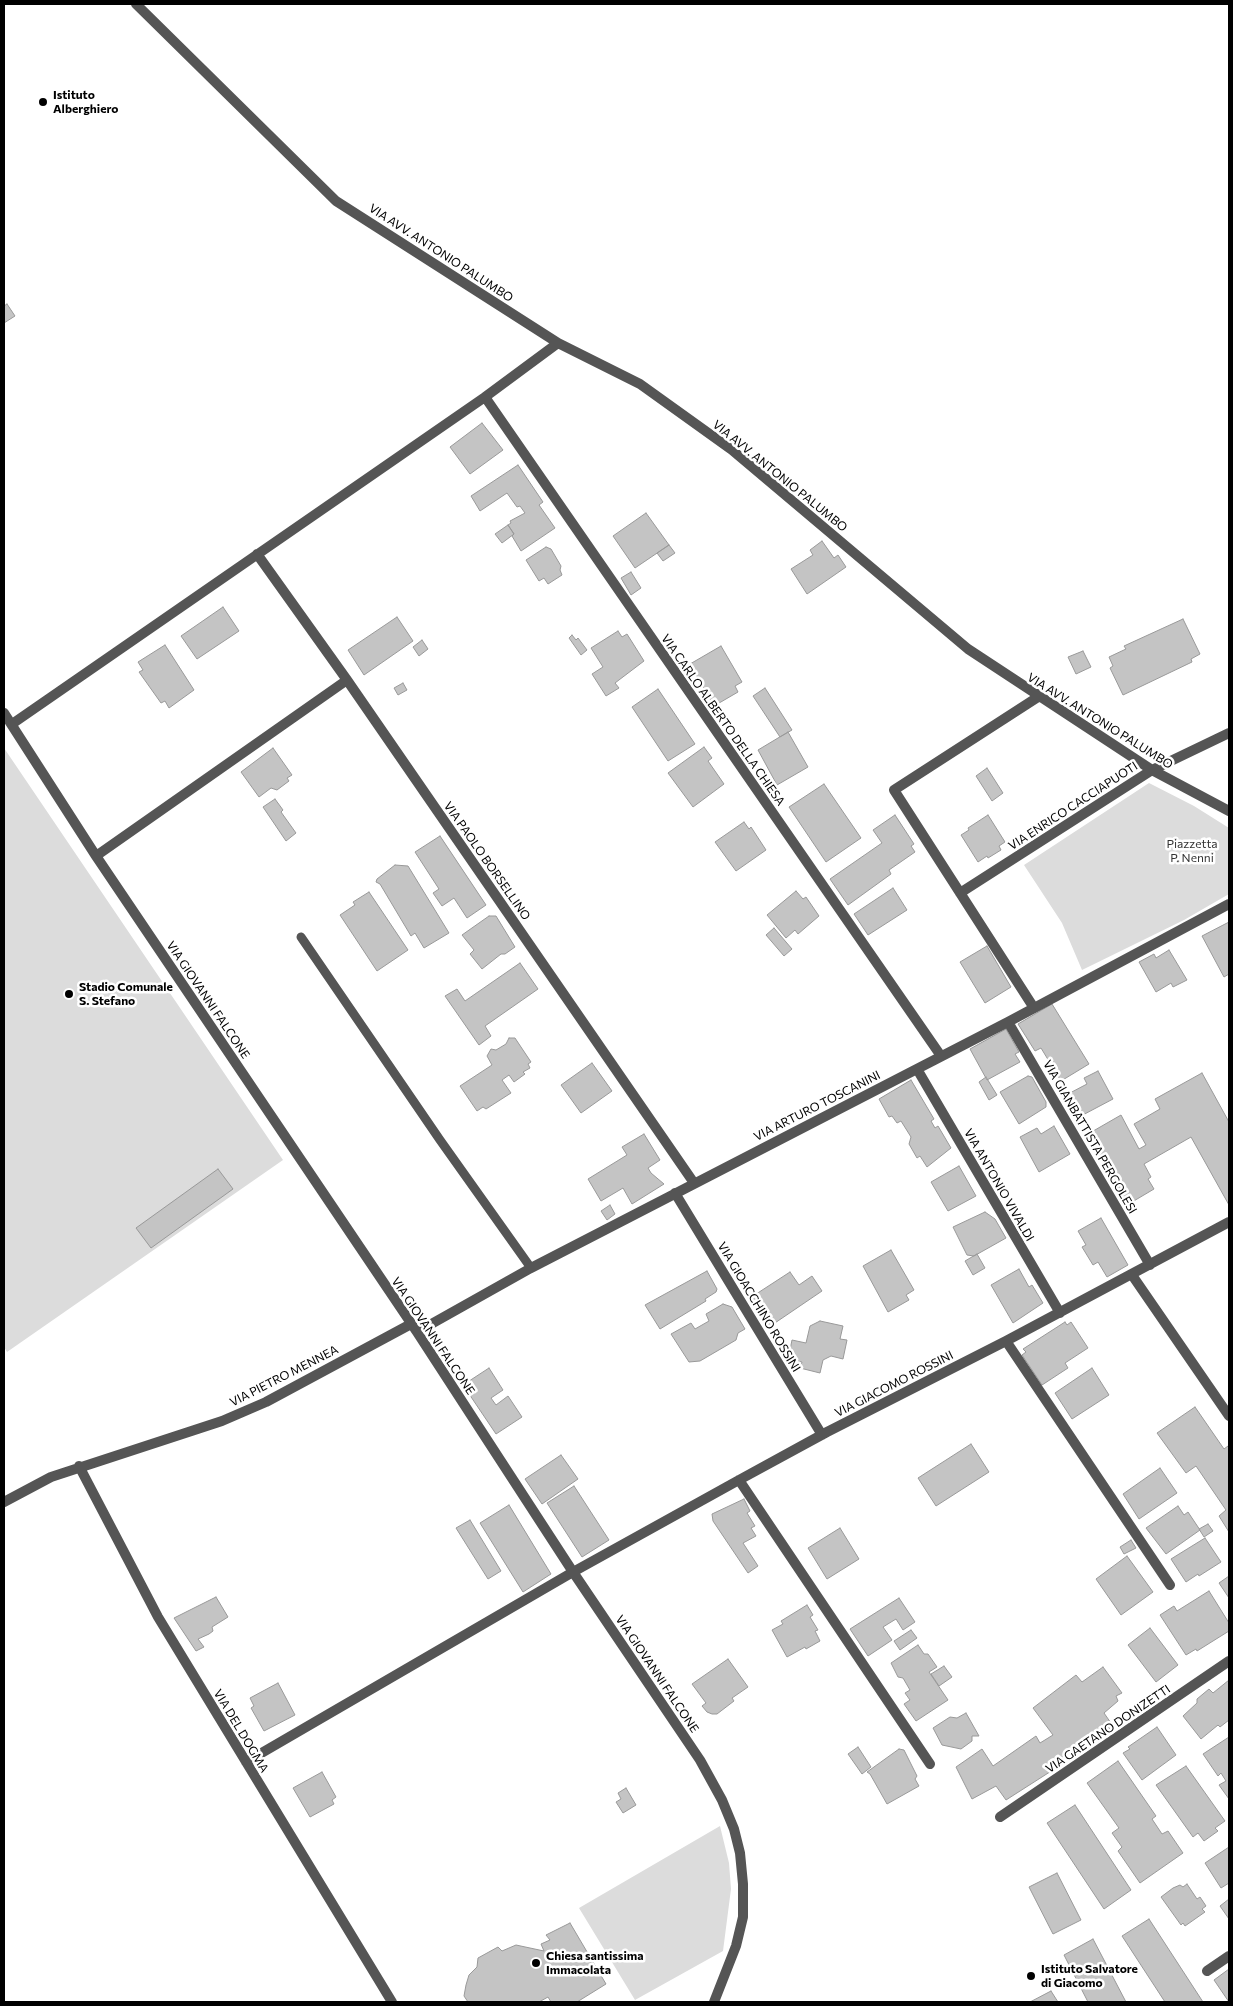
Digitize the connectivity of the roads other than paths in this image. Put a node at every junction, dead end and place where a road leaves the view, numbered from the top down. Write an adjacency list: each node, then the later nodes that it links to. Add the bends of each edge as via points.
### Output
1 (136, 4): 2 (street, VIA AVV. ANTONIO PALUMBO, via 336,201)
2 (558, 343): 3 (street); 6 (street, VIA AVV. ANTONIO PALUMBO, via 640,384 732,450 968,649)
3 (485, 397): 4 (street); 18 (street, VIA CARLO ALBERTO DELLA CHIESA)
4 (257, 554): 5 (street, VIA PAOLO BORSELLINO); 8 (street)
5 (347, 680): 12 (street); 20 (street, VIA PAOLO BORSELLINO)
6 (1038, 697): 10 (street, VIA AVV. ANTONIO PALUMBO); 13 (street, via 894,790)
7 (4, 713): 8 (street, VIA GIOVANNI FALCONE)
8 (12, 724): 12 (street, VIA GIOVANNI FALCONE)
9 (1229, 733): 10 (street, VIA ENRICO CACCIAPUOTI)
10 (1152, 770): 11 (street, VIA AVV. ANTONIO PALUMBO); 13 (street, VIA ENRICO CACCIAPUOTI)
11 (1229, 811)
12 (96, 856): 27 (street, VIA GIOVANNI FALCONE)
13 (960, 893): 16 (street)
14 (1229, 904): 16 (street, VIA ARTURO TOSCANINI)
15 (301, 936): 24 (lane)
16 (1034, 1008): 17 (street, VIA ARTURO TOSCANINI)
17 (1008, 1022): 18 (street, VIA ARTURO TOSCANINI); 23 (street, VIA GIANBATTISTA PERGOLESI)
18 (941, 1056): 19 (street, VIA ARTURO TOSCANINI)
19 (917, 1069): 20 (street, VIA ARTURO TOSCANINI); 26 (street, VIA ANTONIO VIVALDI)
20 (694, 1183): 21 (street, VIA ARTURO TOSCANINI)
21 (675, 1193): 24 (street, VIA ARTURO TOSCANINI); 30 (street, VIA GIOACCHINO ROSSINI)
22 (1229, 1222): 23 (street, VIA GIACOMO ROSSINI)
23 (1150, 1265): 25 (street, VIA GIACOMO ROSSINI)
24 (531, 1268): 27 (street, VIA ARTURO TOSCANINI)
25 (1132, 1275): 26 (street, VIA GIACOMO ROSSINI); 29 (street)
26 (1060, 1313): 28 (street, VIA GIACOMO ROSSINI)
27 (414, 1328): 31 (street, VIA PIETRO MENNEA, via 231,1417); 34 (street, VIA GIOVANNI FALCONE)
28 (1006, 1341): 30 (street, VIA GIACOMO ROSSINI); 35 (street)
29 (1229, 1416)
30 (822, 1435): 32 (street, VIA GIACOMO ROSSINI)
31 (79, 1466): 33 (street, VIA PIETRO MENNEA); 37 (street, VIA DEL DOGMA, via 158,1617)
32 (739, 1480): 34 (street, VIA GIACOMO ROSSINI); 38 (street)
33 (4, 1502)
34 (573, 1572): 37 (street, VIA GIACOMO ROSSINI); 43 (street, VIA GIOVANNI FALCONE, via 700,1760 734,1828 740,1853 743,1917 736,1946)
35 (1170, 1585)
36 (1229, 1661): 39 (street, VIA GAETANO DONIZETTI)
37 (246, 1762): 42 (street, VIA DEL DOGMA)
38 (930, 1764)
39 (1000, 1817)
40 (1229, 1956): 41 (street)
41 (1207, 1971)
42 (392, 2002)
43 (714, 2002)

